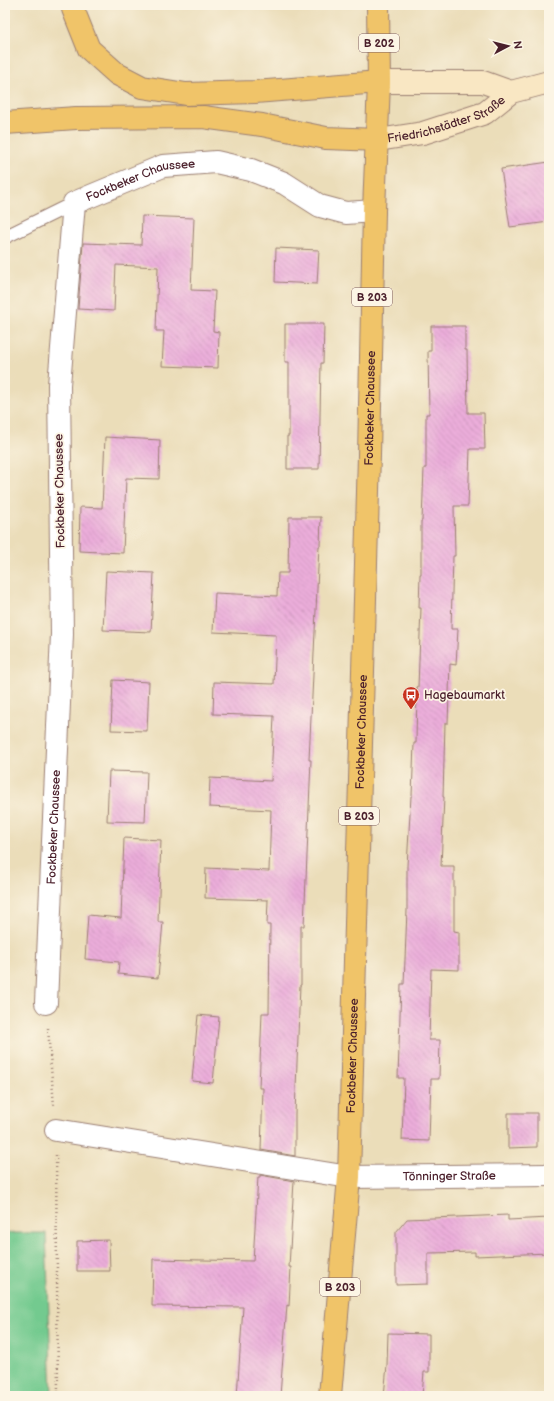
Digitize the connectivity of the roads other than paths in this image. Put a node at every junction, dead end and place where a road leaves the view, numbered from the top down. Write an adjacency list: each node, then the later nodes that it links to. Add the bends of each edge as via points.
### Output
1 (73, 5): 3 (main road, via 89,49 117,74 142,87 186,94 255,92)
2 (378, 5): 3 (main road, Fockbeker Chaussee / B 202)
3 (379, 82): 5 (street, Friedrichstädter Straße, via 483,82); 7 (main road, Fockbeker Chaussee / B 202)
4 (549, 82): 5 (street, Friedrichstädter Straße)
5 (511, 92): 7 (street, Friedrichstädter Straße, via 485,113 423,133)
6 (5, 123): 7 (main road, via 76,118 203,117 262,125 326,138)
7 (378, 140): 9 (main road, Fockbeker Chaussee / B 203)
8 (74, 203): 9 (street, Fockbeker Chaussee, via 163,166 216,162 251,170 284,184 320,206 346,213); 10 (lane); 11 (street, Fockbeker Chaussee, via 59,385 62,634)
9 (374, 211): 14 (main road, Fockbeker Chaussee / B 203)
10 (5, 237)
11 (46, 1003)
12 (56, 1130): 14 (street, Tönninger Straße)
13 (549, 1175): 14 (street, Tönninger Straße)
14 (350, 1177): 15 (main road, Fockbeker Chaussee / B 203)
15 (330, 1396)

